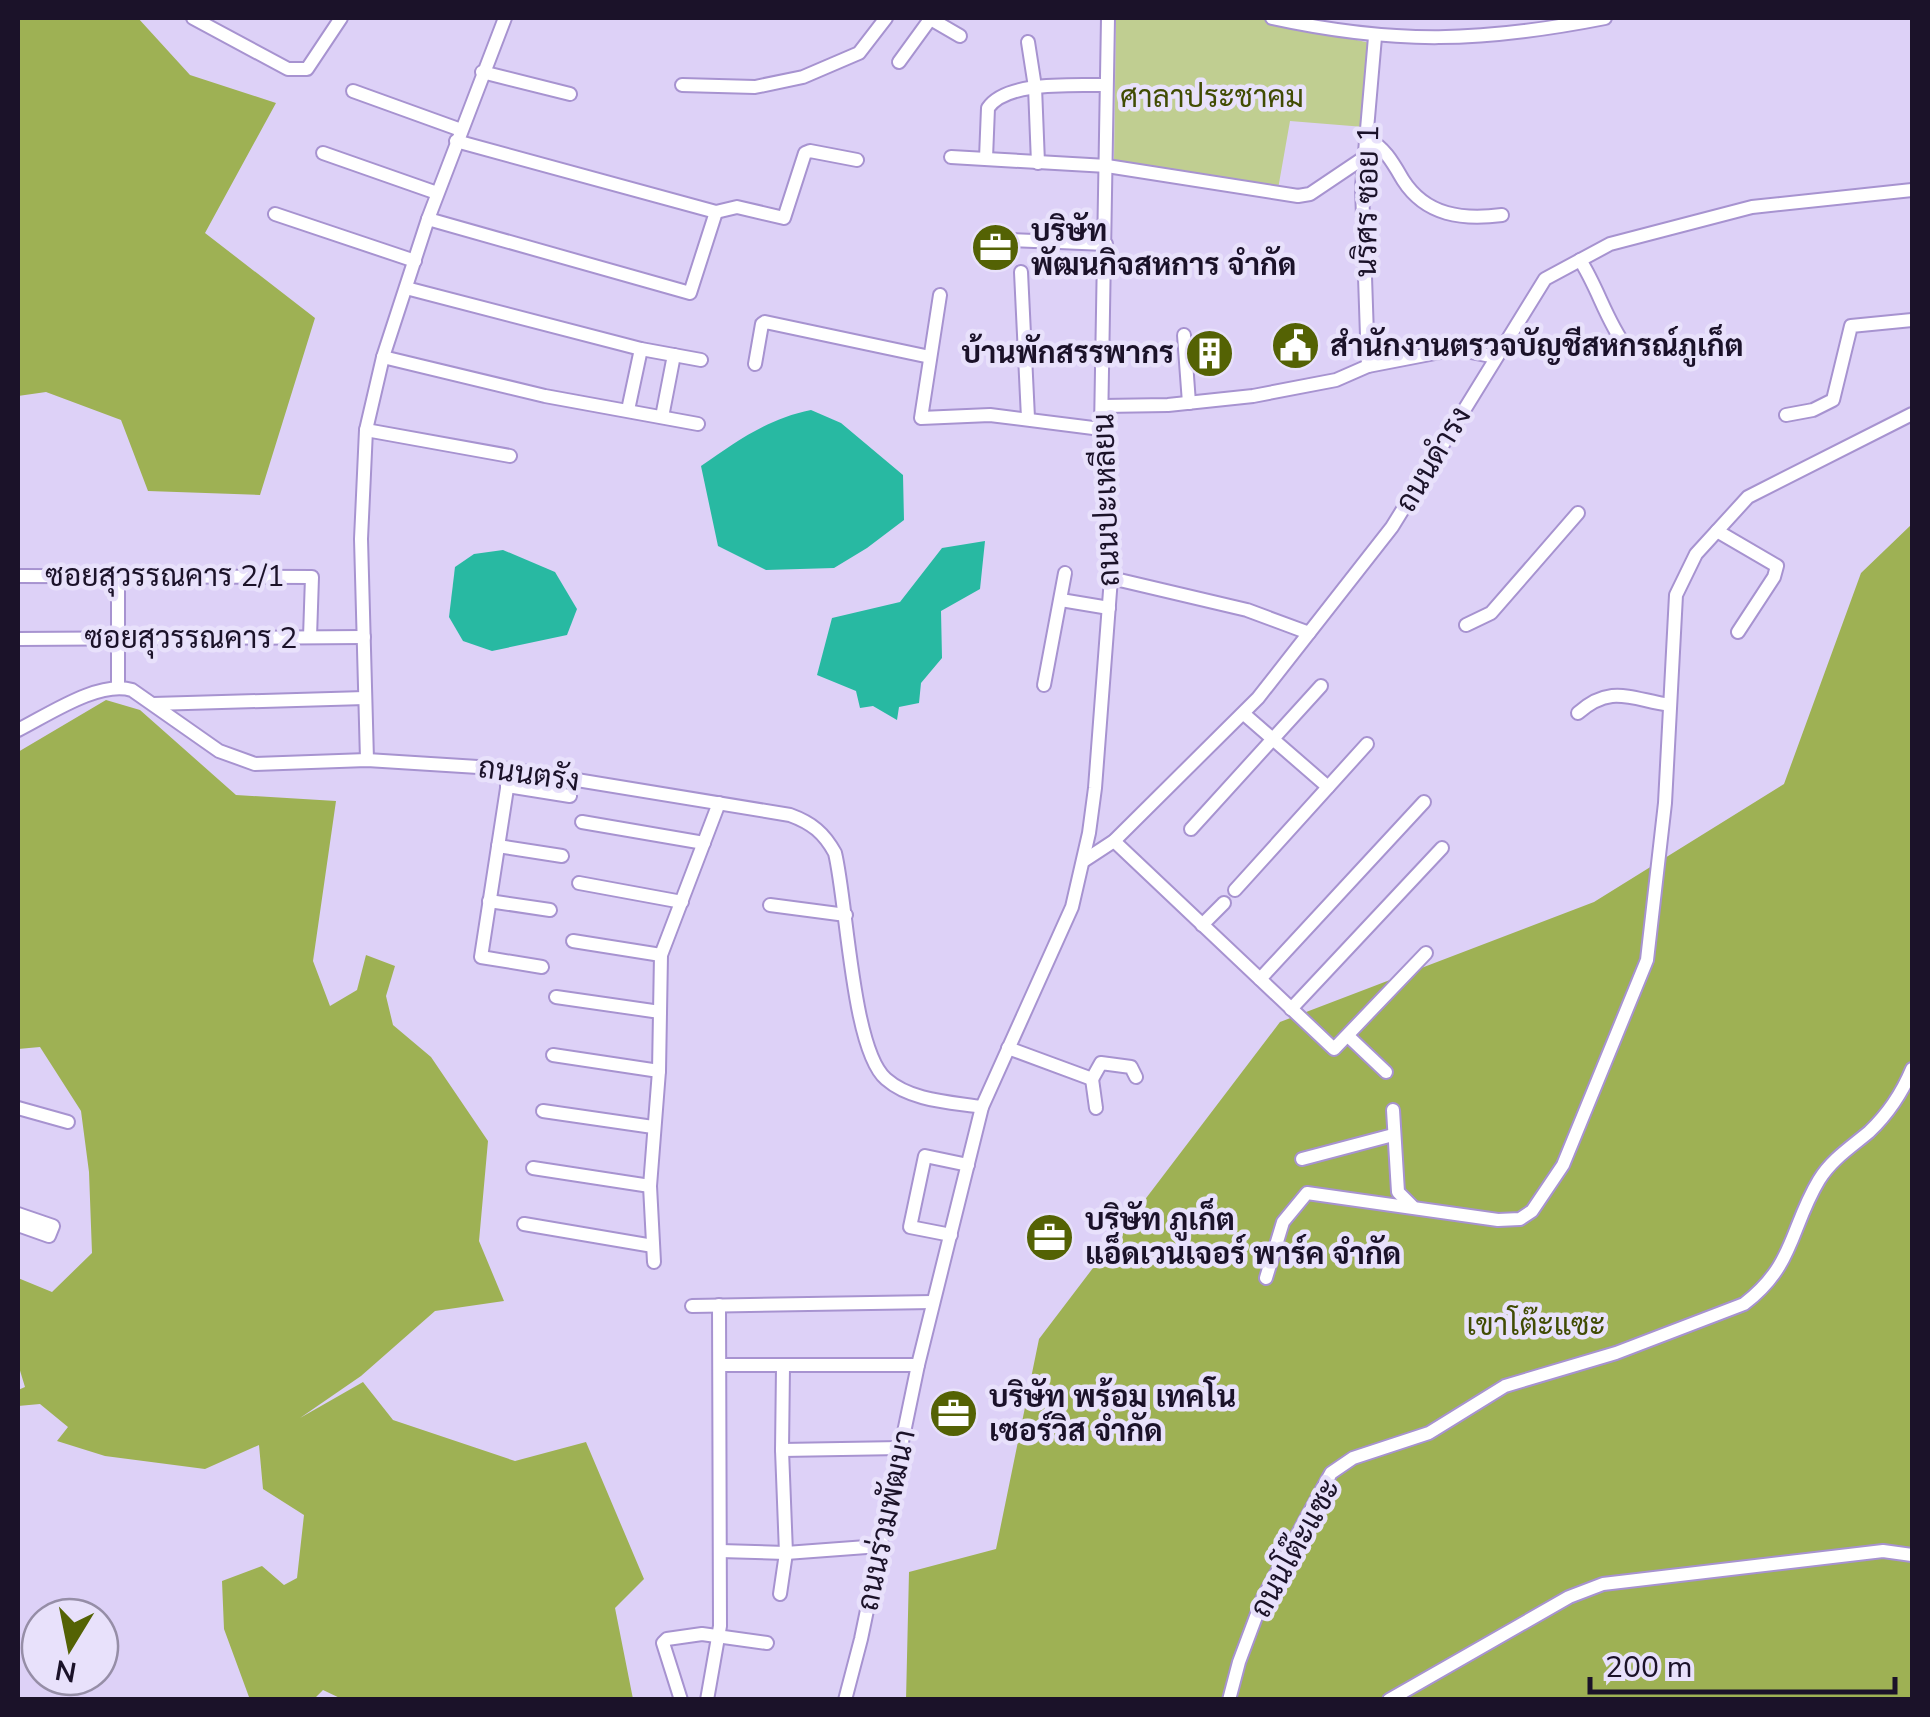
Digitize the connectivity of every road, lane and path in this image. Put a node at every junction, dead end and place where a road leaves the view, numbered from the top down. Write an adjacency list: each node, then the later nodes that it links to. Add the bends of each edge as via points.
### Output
1 (193, 18): 2 (street, via 288,70 307,69)
2 (341, 18)
3 (505, 18): 13 (street)
4 (886, 18): 14 (street, via 859,54 803,76 755,87)
5 (930, 18): 9 (street); 12 (street)
6 (1108, 18): 15 (street, ถนนปะเหลียน)
7 (1272, 18): 10 (street)
8 (1606, 18): 10 (street, via 1440,40)
9 (960, 36)
10 (1374, 37): 20 (street, นริศร ซอย 1)
11 (1028, 42): 16 (street)
12 (899, 62)
13 (482, 72): 18 (street); 19 (street)
14 (682, 85)
15 (1106, 85): 16 (street); 27 (street, ถนนปะเหลียน)
16 (1035, 87): 23 (street, via 992,102); 26 (street)
17 (352, 92): 19 (street)
18 (570, 94)
19 (458, 136): 29 (street); 30 (street)
20 (1367, 138): 24 (street, นริศร ซอย 1); 32 (street, via 1387,154 1413,193 1440,212)
21 (323, 153): 29 (street)
22 (951, 157): 23 (street)
23 (986, 158): 26 (street)
24 (1365, 158): 27 (street, via 1298,196); 51 (street, นริศร ซอย 1)
25 (857, 160): 30 (street, via 805,153 784,218 736,207)
26 (1038, 163): 27 (street)
27 (1107, 166): 35 (street, ถนนปะเหลียน)
28 (1912, 190): 36 (street, ถนนดำรง, via 1752,207 1610,244)
29 (437, 193): 33 (street)
30 (716, 212): 33 (street, via 690,293)
31 (275, 214): 37 (street)
32 (1502, 215)
33 (428, 220): 37 (street)
34 (988, 239): 35 (street)
35 (1106, 244): 53 (street, ถนนปะเหลียน)
36 (1580, 260): 43 (street); 47 (street, ถนนดำรง, via 1546,279)
37 (414, 261): 39 (street)
38 (1021, 272): 58 (street)
39 (406, 288): 44 (street); 46 (street)
40 (940, 295): 48 (street)
41 (1912, 320): 56 (street, via 1852,326 1834,400)
42 (1184, 335): 52 (street)
43 (1626, 347)
44 (640, 350): 45 (street); 54 (street)
45 (674, 355): 49 (street); 57 (street)
46 (383, 356): 54 (street); 61 (street)
47 (1496, 356): 51 (street, via 1456,349); 73 (street, ถนนดำรง, via 1392,527)
48 (930, 357): 50 (street, via 765,322); 58 (street, via 921,418)
49 (701, 360)
50 (754, 364)
51 (1368, 366): 52 (street, via 1336,380)
52 (1189, 403): 53 (street)
53 (1103, 406): 60 (street, ถนนปะเหลียน)
54 (628, 410): 57 (street)
55 (1912, 414): 64 (street, via 1748,496)
56 (1786, 415)
57 (662, 416): 59 (street)
58 (1028, 418): 60 (street)
59 (698, 424)
60 (1102, 429): 68 (street, ถนนปะเหลียน)
61 (366, 430): 62 (street); 75 (street)
62 (510, 456)
63 (1578, 514): 71 (street, via 1491,612)
64 (1717, 531): 72 (street, via 1777,566); 83 (street, via 1696,554 1676,595)
65 (1065, 573): 69 (street)
66 (18, 576): 67 (street, ซอยสุวรรณคาร 2/1)
67 (118, 577): 74 (street, ซอยสุวรรณคาร 2/1, via 312,577); 77 (street)
68 (1111, 578): 70 (street, ถนนปะเหลียน); 73 (street, via 1247,610)
69 (1061, 600): 70 (street); 79 (street)
70 (1109, 608): 103 (street, ถนนปะเหลียน)
71 (1466, 625)
72 (1738, 632)
73 (1309, 634): 84 (street, ถนนดำรง)
74 (310, 637): 75 (street, ซอยสุวรรณคาร 2); 77 (street, ซอยสุวรรณคาร 2)
75 (364, 638): 81 (street)
76 (18, 639): 77 (street, ซอยสุวรรณคาร 2)
77 (118, 639): 78 (street)
78 (118, 686): 82 (street, ถนนตรัง); 86 (street)
79 (1044, 686)
80 (1321, 686): 87 (street)
81 (365, 698): 82 (street); 89 (street)
82 (153, 704): 89 (street, ถนนตรัง, via 243,761)
83 (1670, 706): 85 (street, via 1611,695 1594,699); 141 (street, via 1647,960 1563,1166 1520,1219)
84 (1244, 714): 87 (street); 98 (street, ถนนดำรง)
85 (1578, 714)
86 (18, 730)
87 (1274, 738): 92 (street); 97 (street)
88 (1367, 744): 92 (street)
89 (367, 760): 90 (street, ถนนตรัง)
90 (510, 769): 91 (street); 95 (street, ถนนตรัง)
91 (507, 786): 93 (street); 100 (street)
92 (1328, 788): 105 (street)
93 (570, 796)
94 (1424, 802): 117 (street)
95 (719, 803): 99 (street); 111 (street, ถนนตรัง, via 790,815 817,828 835,853)
96 (582, 822): 99 (street)
97 (1191, 829)
98 (1114, 841): 103 (street, ถนนดำรง); 112 (street)
99 (704, 843): 107 (street)
100 (498, 846): 102 (street); 106 (street)
101 (1442, 848): 119 (street)
102 (562, 856)
103 (1084, 860): 122 (street, via 1072,908)
104 (579, 883): 107 (street)
105 (1235, 890)
106 (489, 901): 110 (street); 116 (street, via 480,957)
107 (682, 902): 115 (street)
108 (1224, 903): 112 (street)
109 (770, 905): 111 (street)
110 (550, 910)
111 (846, 915): 129 (street, ถนนตรัง, via 875,1067 906,1092)
112 (1202, 925): 117 (street)
113 (574, 941): 115 (street)
114 (1426, 954): 121 (street)
115 (662, 955): 120 (street)
116 (542, 967)
117 (1260, 979): 119 (street)
118 (556, 997): 120 (street)
119 (1291, 1010): 121 (street, via 1334,1050)
120 (660, 1012): 125 (street)
121 (1348, 1036): 126 (street)
122 (1008, 1048): 128 (street); 129 (street)
123 (552, 1055): 125 (street)
124 (1912, 1068): 167 (street, ถนนโต๊ะแซะ, via 1886,1114 1829,1165 1785,1262 1744,1304 1505,1386 1429,1433 1353,1458 1332,1473 1263,1598)
125 (659, 1071): 135 (street)
126 (1386, 1072)
127 (1136, 1077): 128 (street, via 1131,1067 1108,1062)
128 (1092, 1079): 131 (street)
129 (982, 1106): 138 (street, ถนนร่วมพัฒนา)
130 (18, 1108): 134 (street)
131 (1096, 1108)
132 (1393, 1110): 136 (street)
133 (543, 1111): 135 (street)
134 (68, 1122)
135 (654, 1127): 140 (street)
136 (1393, 1135): 137 (street); 141 (street, via 1398,1192)
137 (1302, 1159)
138 (968, 1165): 145 (street, ถนนร่วมพัฒนา); 145 (street, via 925,1156 910,1227)
139 (534, 1168): 140 (street)
140 (650, 1186): 146 (street)
141 (1412, 1206): 148 (street, via 1307,1193 1282,1222)
142 (18, 1214): 144 (street, via 53,1226 48,1236)
143 (524, 1224): 146 (street)
144 (18, 1225)
145 (951, 1236): 149 (street, ถนนร่วมพัฒนา)
146 (653, 1246): 147 (street)
147 (654, 1262)
148 (1266, 1278)
149 (934, 1302): 150 (street); 152 (street, ถนนร่วมพัฒนา)
150 (719, 1305): 151 (street); 153 (street)
151 (692, 1306)
152 (918, 1365): 154 (street); 155 (street, ถนนร่วมพัฒนา)
153 (722, 1366): 154 (street); 158 (street)
154 (783, 1367): 156 (street)
155 (901, 1448): 156 (street); 157 (street, ถนนร่วมพัฒนา)
156 (782, 1450): 159 (street)
157 (880, 1546): 159 (street); 166 (street, ถนนร่วมพัฒนา)
158 (720, 1552): 159 (street); 162 (street)
159 (786, 1552): 161 (street)
160 (1912, 1555): 168 (street, via 1848,1554 1604,1584 1569,1597)
161 (780, 1594)
162 (718, 1635): 163 (street); 164 (street, via 690,1634 663,1643); 165 (street)
163 (767, 1643)
164 (681, 1700)
165 (707, 1700)
166 (845, 1700)
167 (1229, 1700)
168 (1390, 1700)

